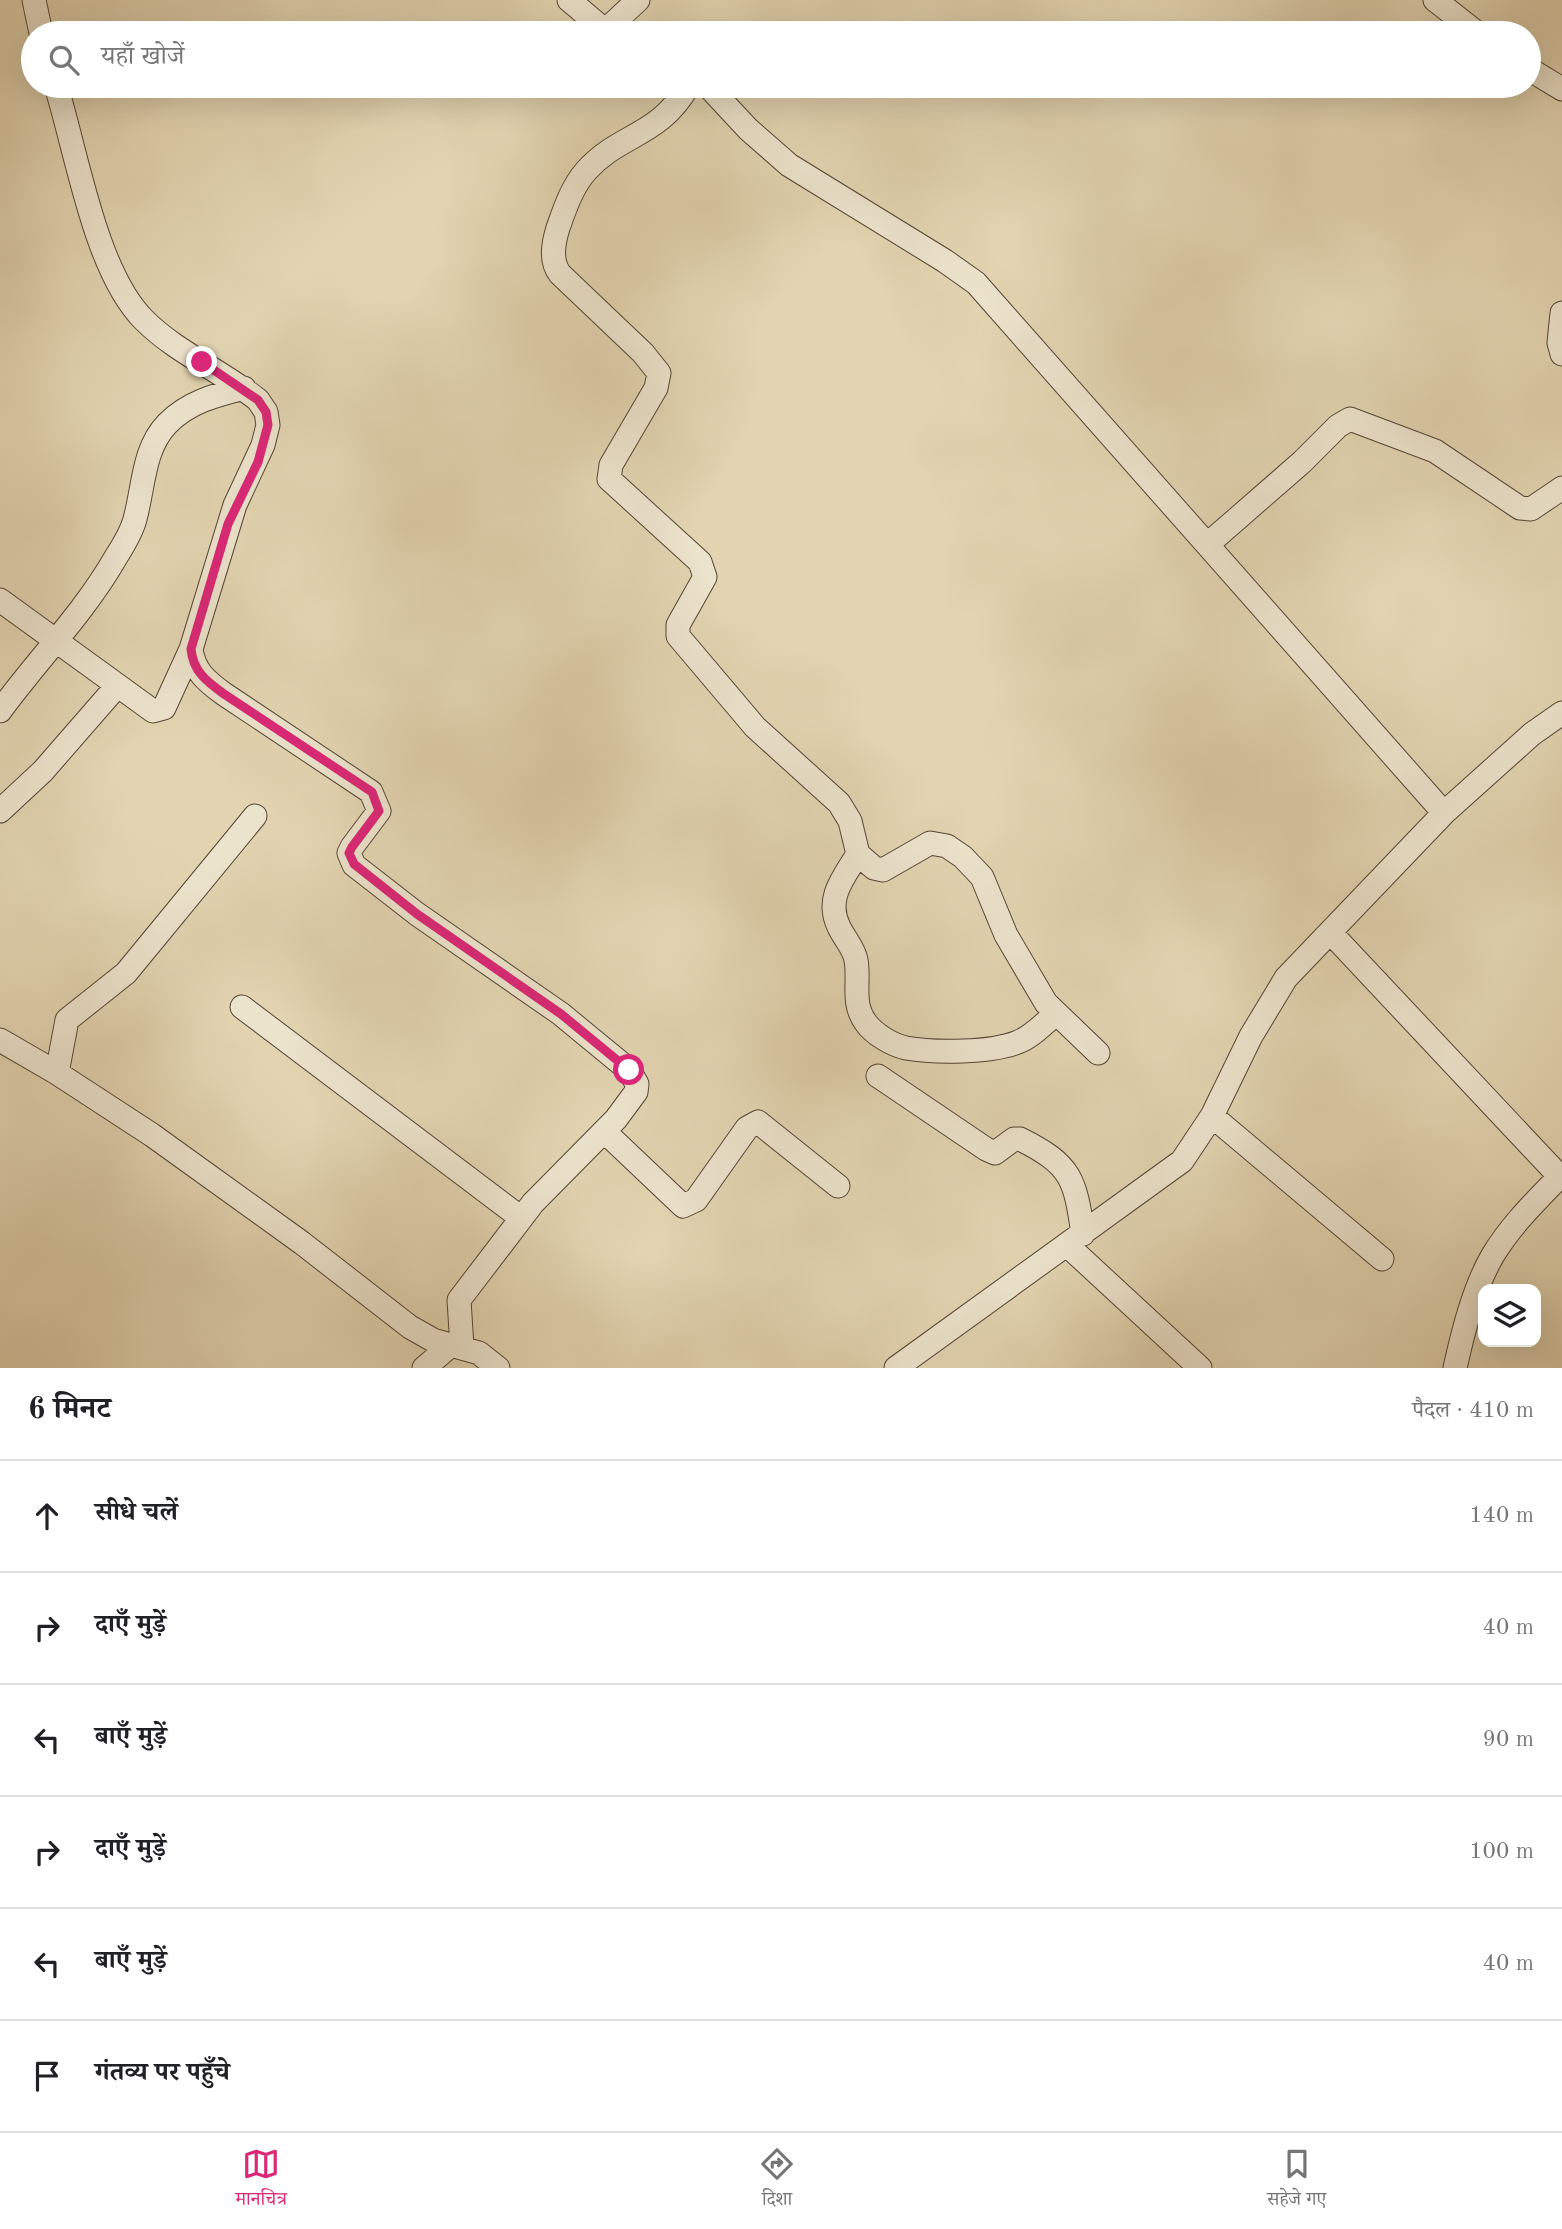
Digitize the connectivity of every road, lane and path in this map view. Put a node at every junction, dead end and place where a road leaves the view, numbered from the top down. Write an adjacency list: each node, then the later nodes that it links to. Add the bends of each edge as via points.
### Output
1 (34, 0): 5 (street)
2 (569, 0): 6 (street)
3 (638, 0): 7 (street)
4 (1435, 0): 8 (street)
5 (38, 21)
6 (593, 21)
7 (617, 21)
8 (1462, 21)
9 (1541, 76): 10 (street)
10 (1562, 89)
11 (60, 98): 16 (street, via 113,273 131,305 157,332)
12 (681, 98): 28 (street, via 669,115 604,155 580,178 557,233 555,267 659,373 656,388 608,473 612,484 704,569 702,583 678,625 678,636 755,727 839,803 850,821)
13 (719, 98): 18 (street, via 789,165 976,283)
14 (1562, 313): 15 (street)
15 (1562, 354)
16 (244, 388): 20 (street, via 193,404 159,434 148,459 135,521); 21 (street, via 266,412 264,445 231,514)
17 (1562, 488): 18 (street, via 1531,509 1520,508 1436,451 1350,419)
18 (1208, 544): 26 (street)
19 (0, 600): 20 (street)
20 (58, 640): 22 (street); 23 (street)
21 (191, 649): 22 (street, via 159,712 145,708); 37 (street, via 192,663 207,681 372,792 379,811 349,853 354,864 417,914 561,1014 629,1070 636,1092)
22 (117, 686): 25 (street, via 43,771)
23 (0, 711)
24 (1562, 713): 26 (street)
25 (0, 811)
26 (1444, 813): 29 (street)
27 (255, 816): 34 (street, via 126,973 66,1020)
28 (858, 854): 31 (street, via 883,870 930,843 947,846 963,857 982,877 1011,944); 31 (street, via 832,902 856,960 857,1007 882,1037 904,1048 1005,1047 1021,1041)
29 (1330, 932): 36 (street, via 1286,978 1266,1008); 38 (street)
30 (242, 1007): 40 (street)
31 (1056, 1014): 33 (street)
32 (5, 1048): 34 (street)
33 (1098, 1052)
34 (57, 1073): 43 (street, via 152,1135 410,1327)
35 (878, 1076): 41 (street, via 986,1149 995,1153 1020,1139 1053,1158 1077,1190)
36 (1212, 1115): 41 (street, via 1182,1161); 42 (street)
37 (605, 1132): 39 (street, via 683,1206 696,1199 747,1128 758,1122); 40 (street)
38 (1561, 1177): 48 (street, via 1522,1216 1492,1257)
39 (838, 1186)
40 (521, 1218): 43 (street, via 459,1300)
41 (1075, 1239): 46 (street); 47 (street)
42 (1382, 1259)
43 (456, 1347): 44 (street); 45 (street, via 479,1353)
44 (424, 1368)
45 (498, 1368)
46 (896, 1368)
47 (1200, 1368)
48 (1455, 1368)

